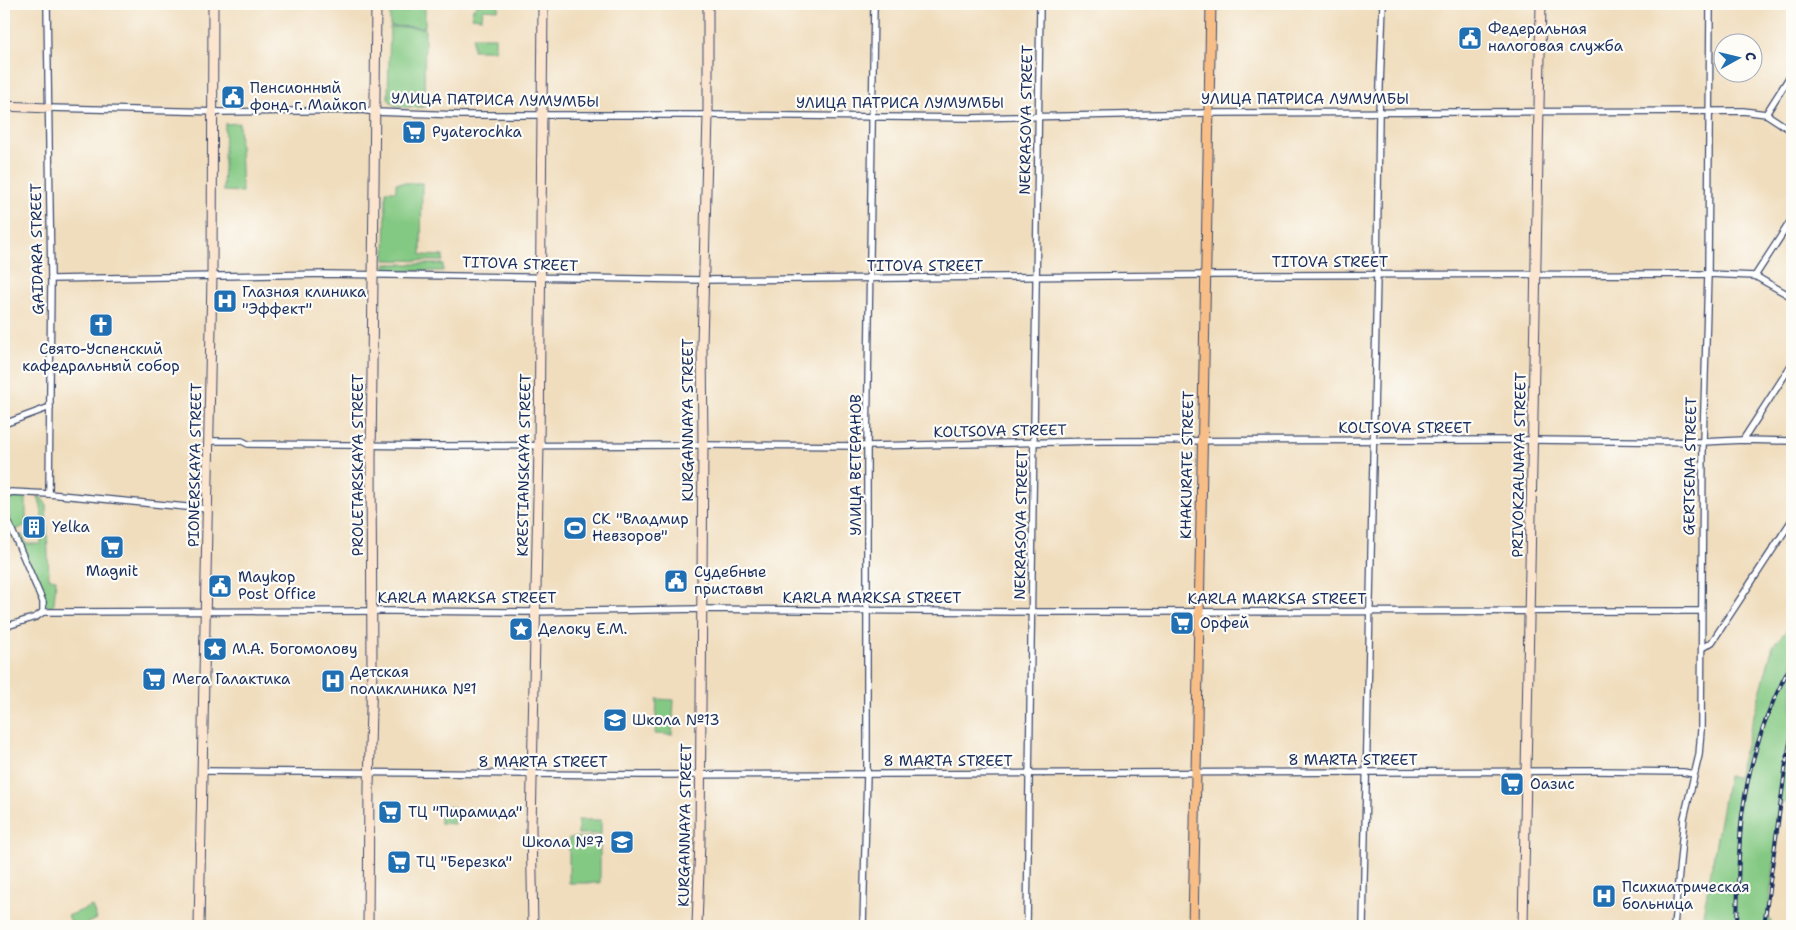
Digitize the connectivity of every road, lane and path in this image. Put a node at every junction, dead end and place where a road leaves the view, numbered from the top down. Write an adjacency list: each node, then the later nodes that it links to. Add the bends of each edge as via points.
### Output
1 (47, 4): 14 (street, GAIDARA STREET)
2 (213, 4): 15 (street, PIONERSKAYA STREET)
3 (376, 4): 16 (street, PROLETARSKAYA STREET)
4 (543, 4): 22 (street, KRESTIANSKAYA STREET)
5 (708, 4): 23 (street, KURGANNAYA STREET)
6 (874, 4): 24 (street, УЛИЦА ВЕТЕРАНОВ)
7 (1040, 4): 25 (street, NEKRASOVA STREET)
8 (1211, 4): 18 (main road, KHAKURATE STREET)
9 (1383, 4): 19 (street)
10 (1541, 4): 20 (street, PRIVOKZALNAYA STREET)
11 (1710, 4): 17 (street, GERTSENA STREET)
12 (1792, 74): 21 (street)
13 (4, 106): 14 (street, УЛИЦА ПАТРИСА ЛУМУМБЫ)
14 (48, 108): 15 (street, УЛИЦА ПАТРИСА ЛУМУМБЫ); 35 (street, GAIDARA STREET)
15 (213, 112): 16 (street, УЛИЦА ПАТРИСА ЛУМУМБЫ); 33 (street, PIONERSKAYA STREET)
16 (374, 112): 22 (street, УЛИЦА ПАТРИСА ЛУМУМБЫ); 28 (street, PROLETARSKAYA STREET)
17 (1708, 112): 20 (street, УЛИЦА ПАТРИСА ЛУМУМБЫ); 21 (street, УЛИЦА ПАТРИСА ЛУМУМБЫ); 30 (street, GERTSENA STREET)
18 (1208, 113): 19 (street, УЛИЦА ПАТРИСА ЛУМУМБЫ); 25 (street, УЛИЦА ПАТРИСА ЛУМУМБЫ); 31 (main road, KHAKURATE STREET)
19 (1378, 113): 20 (street, УЛИЦА ПАТРИСА ЛУМУМБЫ); 32 (street)
20 (1539, 113): 29 (street, PRIVOKZALNAYA STREET)
21 (1766, 114): 26 (street, УЛИЦА ПАТРИСА ЛУМУМБЫ)
22 (543, 115): 23 (street, УЛИЦА ПАТРИСА ЛУМУМБЫ); 36 (street, KRESTIANSKAYA STREET)
23 (708, 115): 24 (street, УЛИЦА ПАТРИСА ЛУМУМБЫ); 39 (street, KURGANNAYA STREET)
24 (872, 116): 25 (street, УЛИЦА ПАТРИСА ЛУМУМБЫ); 37 (street, УЛИЦА ВЕТЕРАНОВ)
25 (1038, 117): 38 (street, NEKRASOVA STREET)
26 (1792, 131)
27 (1792, 219): 34 (street)
28 (373, 274): 33 (street, TITOVA STREET); 36 (street, TITOVA STREET); 52 (street, PROLETARSKAYA STREET)
29 (1536, 274): 30 (street, TITOVA STREET); 32 (street, TITOVA STREET); 44 (street, PRIVOKZALNAYA STREET)
30 (1708, 274): 34 (street, TITOVA STREET); 50 (street, GERTSENA STREET)
31 (1205, 275): 32 (street, TITOVA STREET); 38 (street, TITOVA STREET); 47 (main road, KHAKURATE STREET)
32 (1377, 275): 48 (street)
33 (212, 276): 35 (street, TITOVA STREET); 46 (street, PIONERSKAYA STREET)
34 (1755, 276): 40 (street, TITOVA STREET)
35 (52, 278): 42 (street, GAIDARA STREET)
36 (540, 278): 39 (street, TITOVA STREET); 54 (street, KRESTIANSKAYA STREET)
37 (870, 278): 38 (street, TITOVA STREET); 39 (street, TITOVA STREET); 55 (street, УЛИЦА ВЕТЕРАНОВ)
38 (1036, 278): 49 (street, NEKRASOVA STREET)
39 (704, 280): 53 (street, KURGANNAYA STREET)
40 (1792, 297)
41 (1792, 364): 45 (street)
42 (50, 407): 43 (street); 56 (street, GAIDARA STREET)
43 (4, 424)
44 (1533, 440): 48 (street, KOLTSOVA STREET); 50 (street, KOLTSOVA STREET); 64 (street, PRIVOKZALNAYA STREET)
45 (1743, 440): 50 (street, KOLTSOVA STREET); 51 (street, KOLTSOVA STREET)
46 (209, 441): 52 (street, KOLTSOVA STREET); 58 (street, PIONERSKAYA STREET)
47 (1201, 441): 48 (street, KOLTSOVA STREET); 49 (street, KOLTSOVA STREET); 70 (main road, KHAKURATE STREET)
48 (1372, 441): 71 (street)
49 (1034, 442): 55 (street, KOLTSOVA STREET); 69 (street, NEKRASOVA STREET)
50 (1703, 442): 65 (street, GERTSENA STREET)
51 (1792, 442)
52 (372, 445): 54 (street, KOLTSOVA STREET); 62 (street, PROLETARSKAYA STREET)
53 (703, 445): 54 (street, KOLTSOVA STREET); 55 (street, KOLTSOVA STREET); 61 (street, KURGANNAYA STREET)
54 (539, 446): 68 (street, KRESTIANSKAYA STREET)
55 (868, 446): 63 (street, УЛИЦА ВЕТЕРАНОВ)
56 (49, 494): 57 (street, via 11,492); 58 (street)
57 (4, 496)
58 (208, 509): 67 (street, PIONERSKAYA STREET)
59 (4, 512): 66 (street, via 43,602)
60 (1792, 520): 73 (street, via 1712,642)
61 (700, 609): 63 (street, KARLA MARKSA STREET); 68 (street, KARLA MARKSA STREET); 80 (street, KURGANNAYA STREET)
62 (371, 611): 67 (street, KARLA MARKSA STREET); 68 (street, KARLA MARKSA STREET); 75 (street, PROLETARSKAYA STREET)
63 (867, 611): 69 (street, KARLA MARKSA STREET); 78 (street, УЛИЦА ВЕТЕРАНОВ)
64 (1529, 611): 65 (street, KARLA MARKSA STREET); 71 (street, KARLA MARKSA STREET); 77 (street, PRIVOKZALNAYA STREET)
65 (1701, 611): 73 (street, GERTSENA STREET)
66 (43, 612): 67 (street, KARLA MARKSA STREET); 72 (street)
67 (206, 612): 74 (street, PIONERSKAYA STREET)
68 (535, 612): 83 (street, KRESTIANSKAYA STREET)
69 (1032, 612): 70 (street, KARLA MARKSA STREET); 81 (street, NEKRASOVA STREET)
70 (1198, 612): 71 (street, KARLA MARKSA STREET); 76 (main road, KHAKURATE STREET)
71 (1368, 612): 79 (street)
72 (4, 627)
73 (1702, 648): 82 (street, GERTSENA STREET, via 1701,730)
74 (202, 771): 75 (street, 8 MARTA STREET); 84 (street, PIONERSKAYA STREET)
75 (369, 772): 83 (street, 8 MARTA STREET); 85 (street, PROLETARSKAYA STREET)
76 (1196, 772): 79 (street, 8 MARTA STREET); 81 (street, 8 MARTA STREET); 90 (main road, KHAKURATE STREET)
77 (1526, 772): 79 (street, 8 MARTA STREET); 82 (street, 8 MARTA STREET); 92 (street, PRIVOKZALNAYA STREET)
78 (867, 773): 80 (street, 8 MARTA STREET); 81 (street, 8 MARTA STREET); 88 (street, УЛИЦА ВЕТЕРАНОВ)
79 (1367, 773): 91 (street)
80 (700, 774): 83 (street, 8 MARTA STREET); 87 (street, KURGANNAYA STREET)
81 (1030, 774): 89 (street, NEKRASOVA STREET)
82 (1694, 774): 93 (street, GERTSENA STREET, via 1684,818)
83 (532, 775): 86 (street, KRESTIANSKAYA STREET)
84 (199, 926)
85 (368, 926)
86 (533, 926)
87 (696, 926)
88 (863, 926)
89 (1027, 926)
90 (1193, 926)
91 (1363, 926)
92 (1523, 926)
93 (1674, 926)

